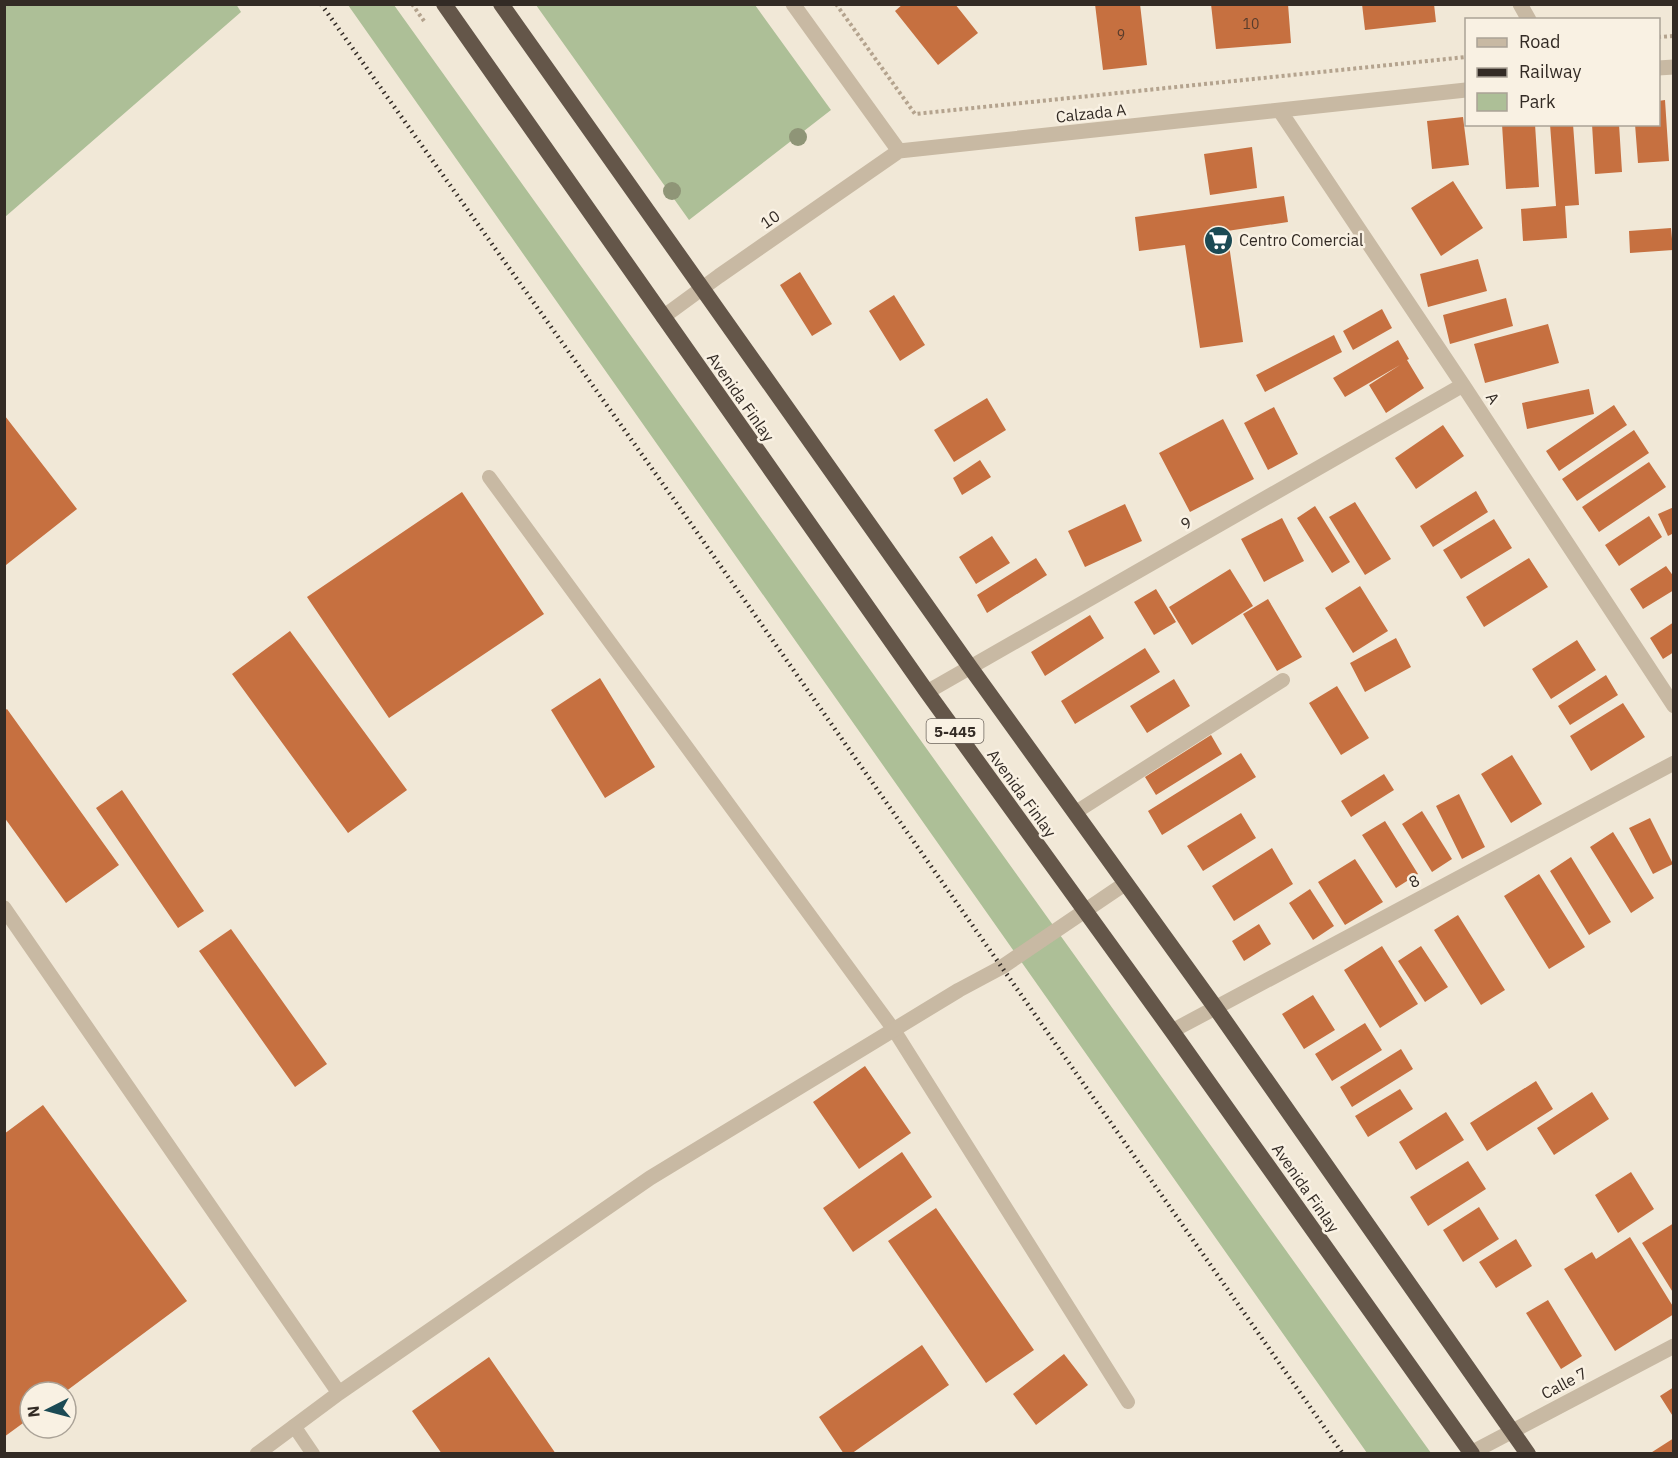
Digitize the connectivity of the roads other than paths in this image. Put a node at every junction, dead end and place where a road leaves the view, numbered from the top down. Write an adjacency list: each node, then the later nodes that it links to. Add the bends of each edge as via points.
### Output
1 (444, 4): 10 (highway, Avenida Finlay / 5-445)
2 (501, 4): 9 (highway, Avenida Finlay / 5-445)
3 (793, 4): 8 (street)
4 (1520, 4): 5 (street)
5 (1528, 18)
6 (1465, 90): 7 (street, Calzada A)
7 (1280, 111): 8 (street, Calzada A); 11 (street, A)
8 (899, 151): 9 (street, 10)
9 (703, 288): 10 (street, 10); 13 (highway, Avenida Finlay / 5-445)
10 (663, 317): 15 (highway, Avenida Finlay / 5-445)
11 (1463, 385): 13 (street, 9); 16 (street, A)
12 (489, 477): 23 (lane)
13 (970, 667): 15 (street, 9); 18 (highway, Avenida Finlay / 5-445)
14 (1283, 680): 18 (lane)
15 (927, 692): 21 (highway, Avenida Finlay / 5-445)
16 (1674, 706)
17 (1674, 763): 22 (street, 8)
18 (1076, 812): 19 (highway, Avenida Finlay / 5-445)
19 (1126, 883): 21 (street); 22 (highway, Avenida Finlay / 5-445)
20 (4, 908): 26 (street)
21 (1085, 911): 23 (street, via 1002,967); 24 (highway, Avenida Finlay / 5-445)
22 (1215, 1007): 24 (street, 8); 29 (highway, Avenida Finlay / 5-445)
23 (894, 1030): 26 (street, via 650,1178); 27 (lane)
24 (1172, 1031): 30 (highway, Avenida Finlay / 5-445)
25 (1674, 1346): 29 (street, Calle 7)
26 (339, 1393): 28 (street)
27 (1128, 1402)
28 (294, 1426): 31 (street); 32 (lane)
29 (1512, 1431): 30 (street, Calle 7); 33 (highway, Avenida Finlay / 5-445)
30 (1471, 1453)
31 (257, 1454)
32 (313, 1454)
33 (1528, 1454)

